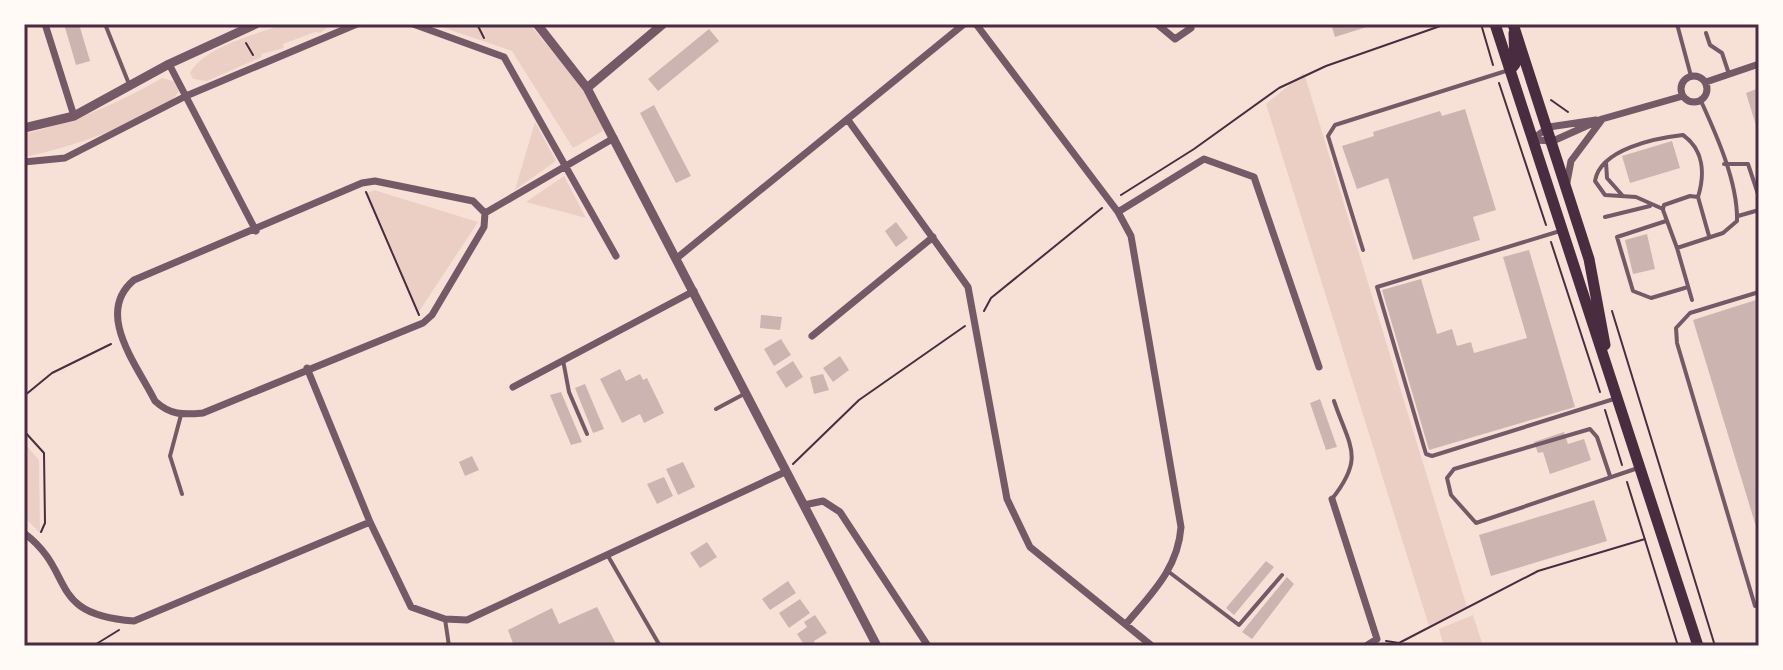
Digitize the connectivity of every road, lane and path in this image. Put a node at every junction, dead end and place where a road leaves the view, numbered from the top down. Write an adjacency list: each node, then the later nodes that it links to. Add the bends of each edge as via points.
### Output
1 (45, 24): 36 (street)
2 (105, 24): 29 (lane)
3 (256, 24): 18 (street)
4 (357, 24): 23 (street)
5 (413, 24): 20 (street)
6 (477, 24): 20 (path)
7 (537, 24): 30 (street)
8 (663, 24): 30 (street)
9 (964, 24): 38 (street)
10 (976, 24): 53 (street)
11 (1157, 24): 17 (street, via 1175,39)
12 (1446, 24): 53 (path, via 1279,88)
13 (1481, 24): 25 (path)
14 (1495, 24): 24 (main road)
15 (1514, 24): 24 (main road); 39 (main road)
16 (1677, 24): 27 (lane)
17 (1191, 28)
18 (239, 30): 21 (street); 23 (path)
19 (1706, 33): 26 (lane, via 1710,45 1722,53)
20 (491, 49): 47 (street, via 512,69)
21 (169, 64): 29 (street); 32 (street)
22 (1759, 64): 26 (street)
23 (258, 65): 32 (street)
24 (1511, 69): 25 (lane); 42 (main road)
25 (1496, 74): 64 (path); 68 (lane, via 1335,125 1328,136)
26 (1729, 74): 28 (street)
27 (1691, 76): 28 (street); 33 (street, via 1682,84)
28 (1706, 82): 34 (street, via 1708,91)
29 (130, 86): 36 (street)
30 (587, 88): 41 (street)
31 (1546, 94): 35 (path)
32 (186, 96): 44 (street, via 65,158); 63 (street)
33 (1683, 96): 34 (street, via 1693,103); 37 (street)
34 (1701, 101): 46 (lane)
35 (1569, 113)
36 (74, 116): 40 (street)
37 (1602, 119): 39 (street); 43 (street); 49 (street, via 1571,161)
38 (848, 120): 65 (street); 70 (street)
39 (1549, 127): 42 (street); 43 (main road)
40 (24, 128)
41 (614, 138): 47 (street); 70 (street)
42 (1534, 139): 43 (street); 62 (main road)
43 (1553, 141): 49 (main road)
44 (24, 162)
45 (1606, 162): 50 (lane, via 1609,182); 50 (lane, via 1597,174 1598,188 1605,195); 51 (lane, via 1621,152 1683,135 1695,143 1702,167)
46 (1724, 164): 52 (lane, via 1748,164); 59 (lane)
47 (564, 167): 58 (street); 69 (street)
48 (362, 183): 58 (street, via 375,181 473,201); 63 (street); 76 (path)
49 (1568, 188): 62 (main road, via 1568,224); 81 (main road, via 1589,259)
50 (1624, 196): 54 (lane)
51 (1698, 197): 55 (lane, via 1675,200); 66 (lane)
52 (1759, 197)
53 (1110, 202): 57 (street); 77 (path, via 991,298)
54 (1650, 206): 55 (lane); 60 (lane)
55 (1663, 209): 61 (lane)
56 (1759, 210): 59 (lane)
57 (1118, 212): 82 (street, via 1204,159 1254,177); 106 (street, via 1131,236 1181,527)
58 (485, 213): 76 (street, via 484,227)
59 (1737, 216): 66 (lane, via 1731,229)
60 (1605, 217)
61 (1667, 221): 67 (lane); 71 (lane, via 1617,237 1633,291 1651,298)
62 (1562, 230): 64 (lane); 81 (main road)
63 (256, 231): 79 (street, via 134,280 118,303 116,325)
64 (1549, 235): 89 (path); 89 (lane, via 1377,287 1426,454)
65 (933, 237): 77 (street, via 968,287); 78 (street)
66 (1709, 237): 67 (lane)
67 (1677, 248): 71 (lane)
68 (1363, 250)
69 (616, 256)
70 (677, 258): 72 (street)
71 (1688, 287): 74 (lane)
72 (694, 291): 80 (street); 85 (street)
73 (1759, 292): 108 (lane, via 1690,313 1676,328 1755,606)
74 (1692, 300)
75 (1612, 309): 122 (path)
76 (423, 323): 83 (street)
77 (975, 323): 95 (path, via 959,327 859,400); 111 (street, via 1007,499 1030,547)
78 (812, 336)
79 (123, 338): 86 (path, via 52,373); 91 (street, via 155,401)
80 (563, 360): 84 (street); 93 (lane, via 569,392)
81 (1608, 361): 87 (main road)
82 (1319, 367)
83 (307, 368): 91 (street, via 203,413); 101 (street)
84 (513, 387)
85 (746, 393): 90 (lane); 95 (street)
86 (24, 396)
87 (1619, 397): 89 (lane); 94 (main road)
88 (1334, 401): 99 (lane, via 1354,461 1351,475)
89 (1603, 403): 96 (path)
90 (716, 409)
91 (181, 415): 98 (lane, via 170,456)
92 (24, 431): 104 (path, via 44,453 45,523)
93 (587, 434)
94 (1640, 467): 96 (lane); 121 (main road)
95 (785, 472): 100 (street); 105 (street)
96 (1624, 472): 97 (lane); 103 (path)
97 (1610, 476): 97 (lane, via 1476,523 1451,495 1447,478 1454,469 1590,429)
98 (182, 494)
99 (1332, 499): 112 (street)
100 (804, 505): 116 (street); 117 (street, via 823,501 840,512)
101 (370, 522): 109 (street, via 411,607); 110 (street)
102 (24, 533): 104 (street)
103 (1646, 539): 112 (path, via 1538,571 1399,643); 120 (path)
104 (36, 542): 110 (street, via 75,605 102,619)
105 (608, 556): 109 (street, via 467,620); 115 (lane)
106 (1169, 572): 107 (lane, via 1239,625); 111 (street)
107 (1282, 575)
108 (1759, 604)
109 (445, 619): 114 (lane)
110 (134, 621): 113 (path)
111 (1126, 624): 118 (street)
112 (1377, 639): 119 (street)
113 (93, 646)
114 (449, 646)
115 (660, 646)
116 (877, 646)
117 (928, 646)
118 (1152, 646)
119 (1366, 646)
120 (1678, 646)
121 (1698, 646)
122 (1715, 646)

